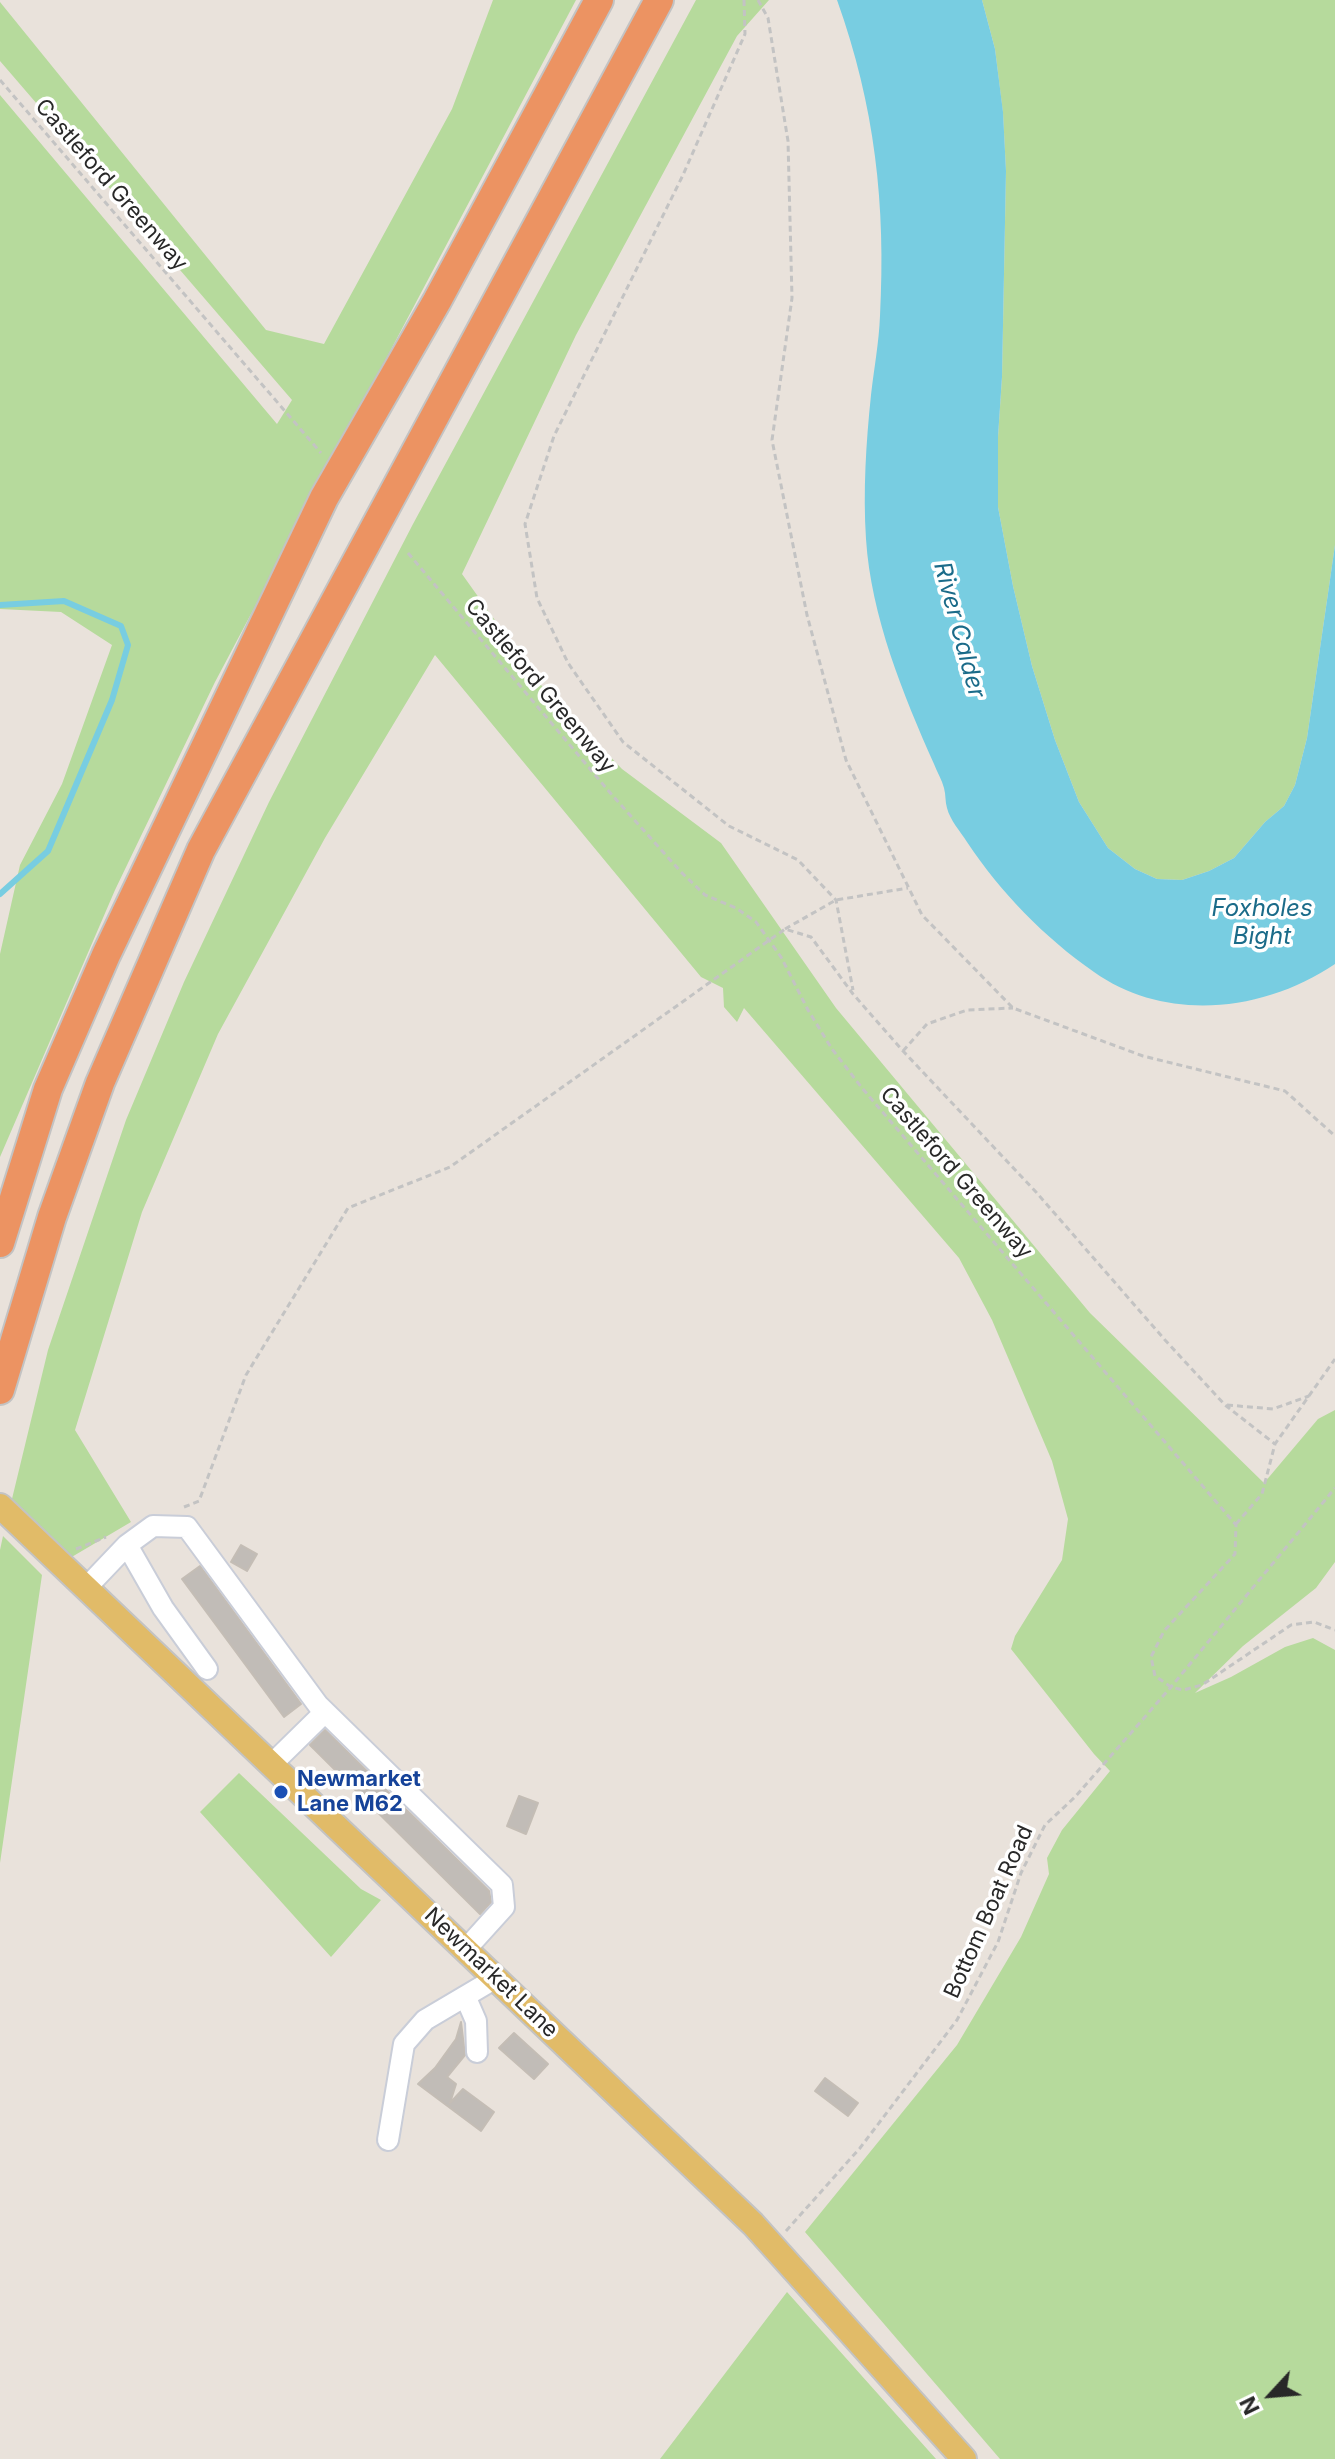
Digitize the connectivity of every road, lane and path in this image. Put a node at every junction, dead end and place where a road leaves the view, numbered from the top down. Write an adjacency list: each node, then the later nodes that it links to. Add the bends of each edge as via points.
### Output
1 (599, 0): 16 (highway, via 324,498 48,1089)
2 (744, 0): 9 (path, via 745,34 683,175 554,436 525,524 537,598 568,663 623,742 729,826 798,860)
3 (758, 0): 8 (path, via 768,18 788,141 792,298 772,440 807,615 846,760)
4 (658, 2): 18 (highway, via 201,850 100,1083 52,1217)
5 (0, 80): 6 (path, Castleford Greenway)
6 (324, 456)
7 (408, 553): 11 (path, Castleford Greenway, via 681,872 705,895 756,922)
8 (908, 888): 9 (path); 13 (path, via 922,915)
9 (836, 900): 10 (path); 12 (path)
10 (785, 929): 11 (path); 12 (path, via 811,937)
11 (770, 940): 24 (path, via 450,1167 348,1208 246,1375 199,1501); 25 (path, Castleford Greenway, via 816,1023 862,1088)
12 (853, 994): 14 (path)
13 (1013, 1008): 14 (path, via 967,1010 927,1024); 15 (path, via 1143,1056 1285,1091)
14 (903, 1051): 20 (path)
15 (1335, 1136)
16 (0, 1243)
17 (1335, 1359): 19 (path)
18 (0, 1390)
19 (1309, 1396): 20 (path, via 1273,1409); 21 (path)
20 (1225, 1405): 21 (path)
21 (1275, 1444): 25 (path, via 1262,1494)
22 (1335, 1488): 31 (path, Bottom Boat Road)
23 (0, 1506): 27 (main road, Newmarket Lane)
24 (185, 1507)
25 (1236, 1525): 31 (path, via 1235,1554 1164,1631 1151,1657 1155,1676)
26 (119, 1540): 27 (path); 28 (lane); 30 (lane); 32 (lane, via 153,1526 187,1527)
27 (54, 1558): 28 (main road, Newmarket Lane)
28 (86, 1588): 33 (main road, Newmarket Lane)
29 (1335, 1630): 31 (path, via 1314,1622 1291,1625 1202,1685)
30 (207, 1669)
31 (1171, 1687): 39 (path, Bottom Boat Road, via 1045,1825 1021,1873 998,1942 957,2020 860,2148)
32 (325, 1712): 33 (lane); 34 (lane, via 502,1885 504,1907)
33 (272, 1764): 34 (main road, Newmarket Lane)
34 (466, 1949): 35 (main road, Newmarket Lane)
35 (496, 1978): 36 (lane); 39 (main road, Newmarket Lane)
36 (466, 1998): 37 (lane, via 476,2021); 38 (lane, via 425,2020 404,2044)
37 (477, 2052)
38 (388, 2140)
39 (772, 2246): 40 (main road, Newmarket Lane)
40 (964, 2459)

